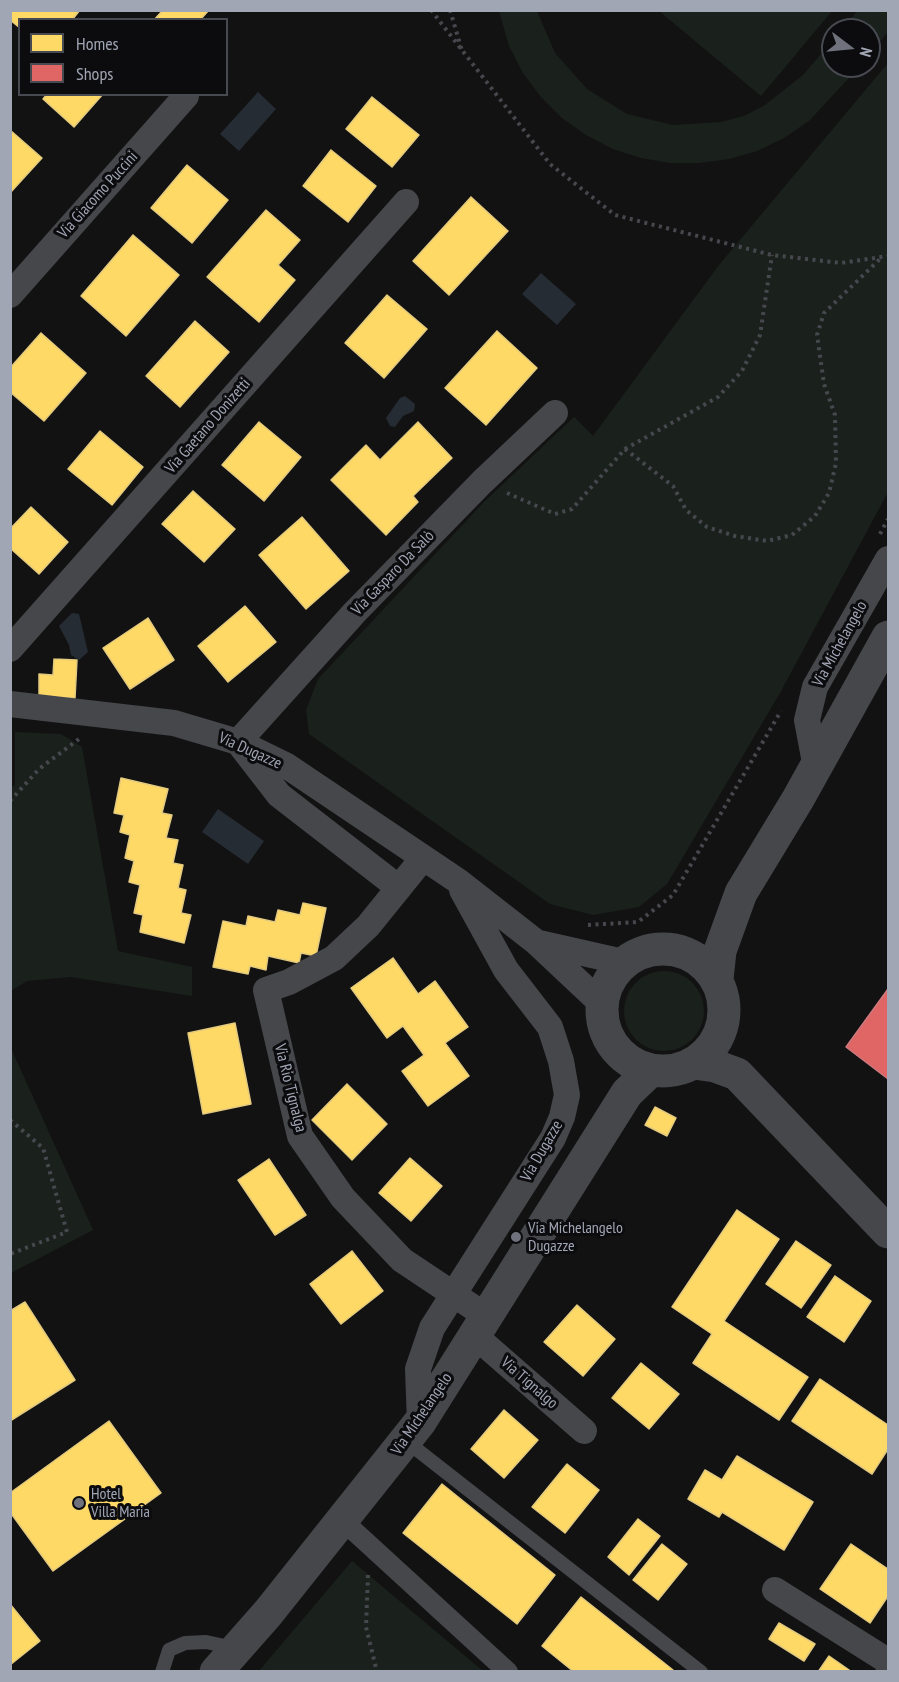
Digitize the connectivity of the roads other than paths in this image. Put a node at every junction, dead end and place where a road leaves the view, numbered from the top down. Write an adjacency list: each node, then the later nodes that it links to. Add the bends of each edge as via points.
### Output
1 (186, 96): 3 (street, Via Giacomo Puccini)
2 (406, 202): 7 (street, Via Gaetano Donizetti)
3 (10, 295)
4 (555, 413): 9 (street, Via Gasparo Da Salò, via 355,612)
5 (883, 549): 10 (street, Via Michelangelo, via 815,687 807,720)
6 (888, 637): 10 (street)
7 (10, 649)
8 (10, 704): 9 (street, Via Dugazze, via 174,723)
9 (238, 742): 11 (street, Via Dugazze, via 286,766); 13 (street, via 279,795)
10 (816, 768): 14 (street)
11 (423, 858): 12 (street, Via Dugazze); 13 (street, Via Rio Tignalga)
12 (458, 882): 15 (street, Via Dugazze); 27 (street, Via Dugazze, via 506,970 549,1027 567,1095 553,1138)
13 (399, 888): 27 (street, Via Rio Tignalga, via 368,926 334,958 266,990 300,1136 343,1198 402,1260)
14 (741, 893): 16 (street); 18 (street, via 720,951)
15 (536, 942): 17 (street, Via Dugazze); 19 (street, Via Dugazze)
16 (678, 950): 17 (street, via 650,950); 18 (street, via 707,966)
17 (623, 963): 19 (street, via 613,974)
18 (717, 979): 20 (street, via 725,1007)
19 (602, 1004): 21 (street, via 607,1035)
20 (723, 1021): 22 (street, via 713,1045); 24 (street)
21 (615, 1048): 23 (street, via 631,1062); 25 (street, Via Michelangelo)
22 (694, 1063): 23 (street, via 666,1071); 24 (street, via 737,1074)
23 (651, 1070): 25 (street, Via Michelangelo, via 627,1093)
24 (773, 1108): 26 (street)
25 (599, 1136): 28 (street, Via Michelangelo)
26 (888, 1232)
27 (456, 1293): 28 (street, Via Rio Tignalga); 30 (street, Via Dugazze, via 432,1328 418,1369)
28 (480, 1326): 29 (street, Via Tignalgo); 30 (street, Via Michelangelo)
29 (584, 1431)
30 (413, 1432): 31 (street, Via Michelangelo); 37 (lane)
31 (342, 1520): 33 (street, Via Michelangelo); 36 (street)
32 (775, 1590): 34 (street, via 886,1660)
33 (226, 1660): 35 (lane, via 206,1642 185,1643 169,1650)
34 (888, 1665)
35 (162, 1671)
36 (508, 1671)
37 (701, 1671)

